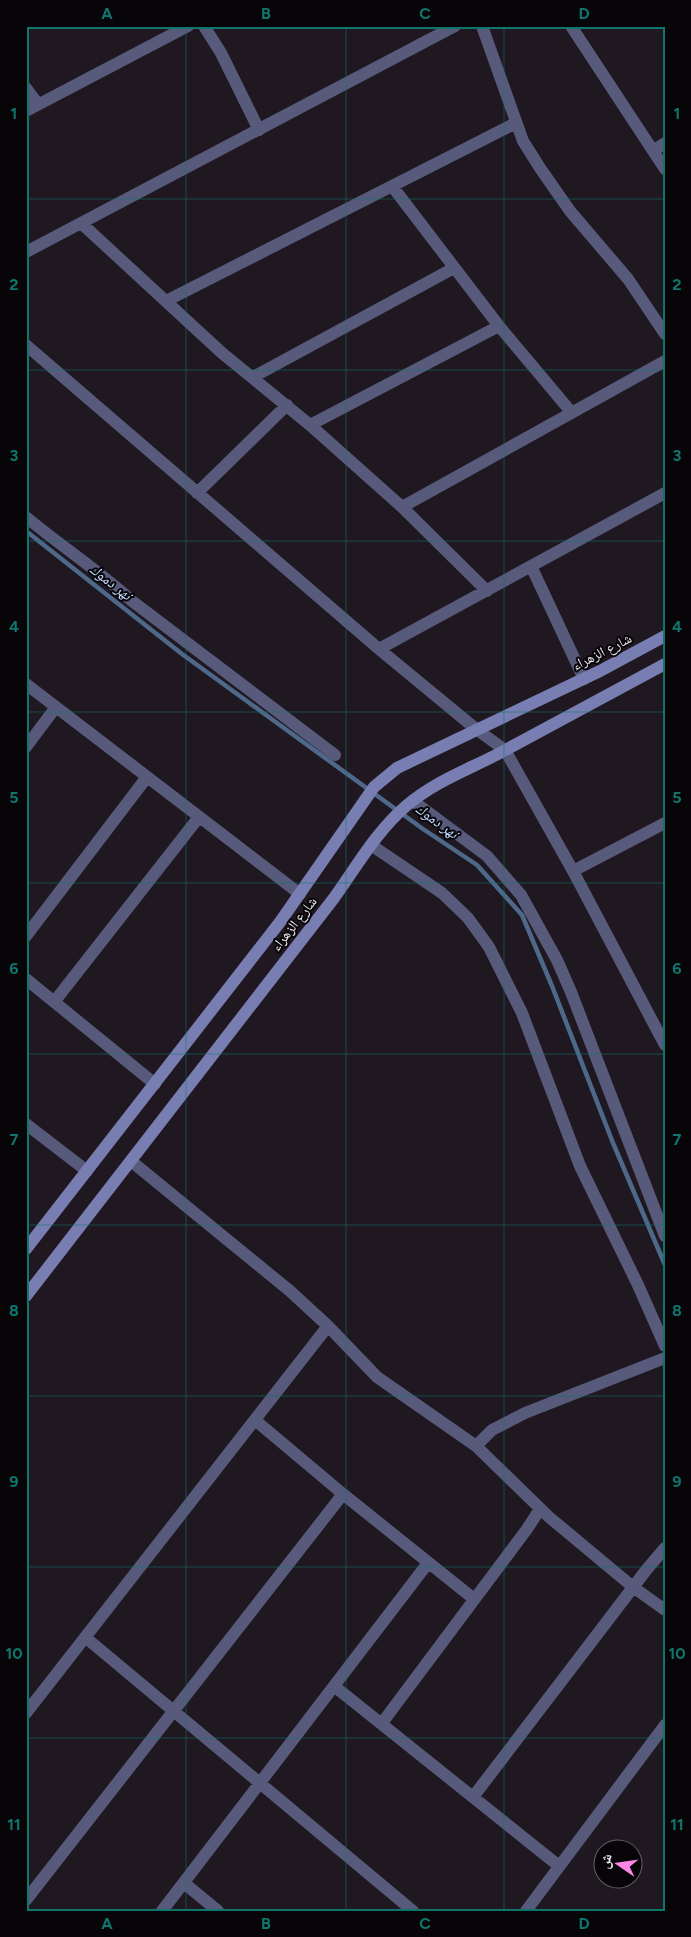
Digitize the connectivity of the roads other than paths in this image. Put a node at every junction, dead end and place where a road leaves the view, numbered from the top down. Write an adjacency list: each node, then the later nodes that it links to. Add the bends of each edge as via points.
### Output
1 (188, 26): 7 (street)
2 (204, 26): 10 (street)
3 (455, 26): 10 (street)
4 (482, 26): 9 (street)
5 (571, 26): 12 (street)
6 (26, 88): 7 (street)
7 (38, 104): 8 (street)
8 (26, 111)
9 (516, 123): 14 (street); 20 (street, via 536,161 570,211 628,279)
10 (259, 130): 15 (street)
11 (665, 143): 12 (street)
12 (653, 151): 13 (street)
13 (665, 169)
14 (392, 186): 17 (street); 18 (street)
15 (81, 223): 16 (street); 18 (street)
16 (26, 252)
17 (454, 268): 19 (street); 23 (street)
18 (166, 301): 23 (street)
19 (499, 326): 25 (street); 26 (street)
20 (665, 334)
21 (26, 345): 27 (street)
22 (665, 361): 25 (street)
23 (253, 377): 24 (street)
24 (286, 405): 26 (street); 27 (street)
25 (572, 413): 29 (street)
26 (310, 425): 29 (street)
27 (197, 493): 34 (street)
28 (665, 493): 31 (street)
29 (402, 507): 32 (street)
30 (26, 518): 42 (street)
31 (531, 566): 32 (street); 36 (street)
32 (487, 591): 34 (street)
33 (665, 636): 36 (main road, شارع الزهراء)
34 (379, 649): 39 (street)
35 (665, 664): 41 (main road, شارع الزهراء)
36 (584, 679): 39 (main road, شارع الزهراء)
37 (26, 684): 38 (street)
38 (56, 707): 40 (street); 43 (street)
39 (476, 729): 41 (street); 49 (main road, شارع الزهراء, via 397,768 379,781)
40 (26, 747)
41 (505, 750): 44 (main road, شارع الزهراء, via 441,781); 48 (street)
42 (336, 755)
43 (146, 776): 45 (street); 50 (street)
44 (410, 804): 47 (main road, شارع الزهراء); 58 (street, via 487,856 521,895 571,992)
45 (199, 817): 49 (street); 52 (street)
46 (665, 823): 48 (street)
47 (374, 840): 56 (main road, شارع الزهراء, via 334,898); 62 (street, via 442,893 468,918 489,947 522,1013 580,1166)
48 (574, 871): 53 (street)
49 (300, 894): 54 (main road, شارع الزهراء)
50 (26, 936)
51 (26, 979): 52 (street)
52 (54, 1002): 54 (street)
53 (665, 1045)
54 (155, 1084): 57 (main road, شارع الزهراء)
55 (26, 1124): 57 (street)
56 (131, 1161): 60 (main road, شارع الزهراء); 61 (street)
57 (86, 1171): 59 (main road, شارع الزهراء)
58 (665, 1236)
59 (26, 1249)
60 (26, 1296)
61 (328, 1326): 64 (street); 65 (street, via 377,1377)
62 (665, 1346)
63 (665, 1358): 65 (street, via 525,1413 492,1430)
64 (255, 1420): 66 (street); 73 (street)
65 (476, 1446): 67 (street)
66 (343, 1494): 69 (street); 75 (street)
67 (540, 1509): 70 (street); 71 (street)
68 (665, 1548): 70 (street)
69 (428, 1563): 71 (street); 74 (street)
70 (633, 1587): 72 (street); 80 (street)
71 (474, 1599): 77 (street)
72 (665, 1610)
73 (85, 1637): 75 (street); 76 (street)
74 (334, 1686): 77 (street); 79 (street)
75 (173, 1711): 79 (street); 83 (street)
76 (26, 1713)
77 (382, 1723): 80 (street)
78 (665, 1725): 81 (street)
79 (260, 1783): 82 (street); 86 (street)
80 (473, 1797): 81 (street)
81 (559, 1866): 87 (street)
82 (184, 1883): 84 (street); 85 (street)
83 (26, 1900)
84 (162, 1911)
85 (218, 1911)
86 (412, 1911)
87 (526, 1911)

